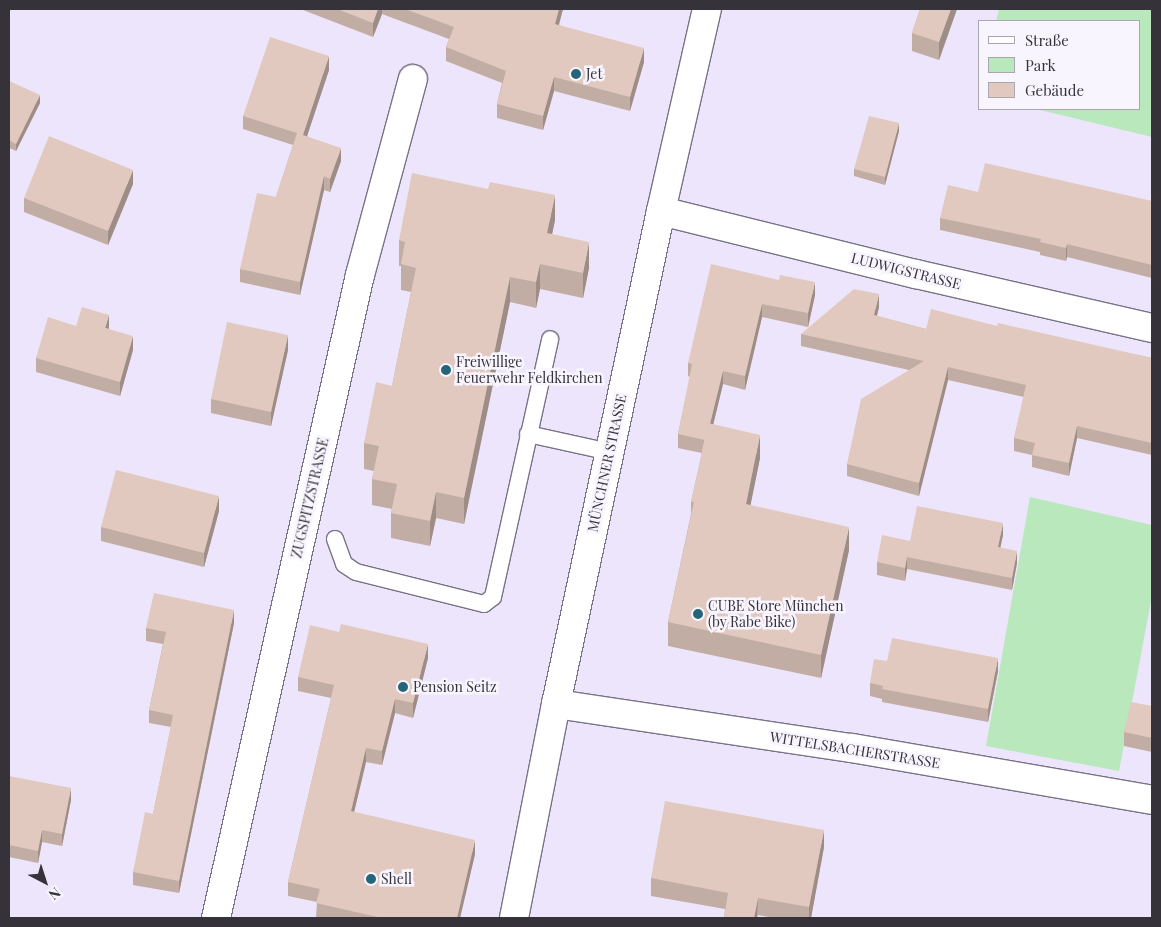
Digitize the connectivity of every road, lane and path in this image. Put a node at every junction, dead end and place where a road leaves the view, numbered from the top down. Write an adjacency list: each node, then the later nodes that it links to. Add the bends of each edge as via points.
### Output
1 (707, 9): 3 (street, MÜNCHNER STRASSE)
2 (413, 79): 11 (street, ZUGSPITZSTRASSE, via 360,275)
3 (660, 211): 4 (street, LUDWIGSTRASSE); 7 (street, MÜNCHNER STRASSE)
4 (1152, 328)
5 (550, 339): 6 (lane)
6 (528, 434): 7 (lane); 8 (lane, via 493,597 484,604 356,572 344,564)
7 (610, 452): 9 (street, MÜNCHNER STRASSE)
8 (335, 539)
9 (556, 704): 10 (street, WITTELSBACHERSTRASSE, via 852,748); 12 (street, MÜNCHNER STRASSE)
10 (1152, 800)
11 (216, 918)
12 (514, 918)

